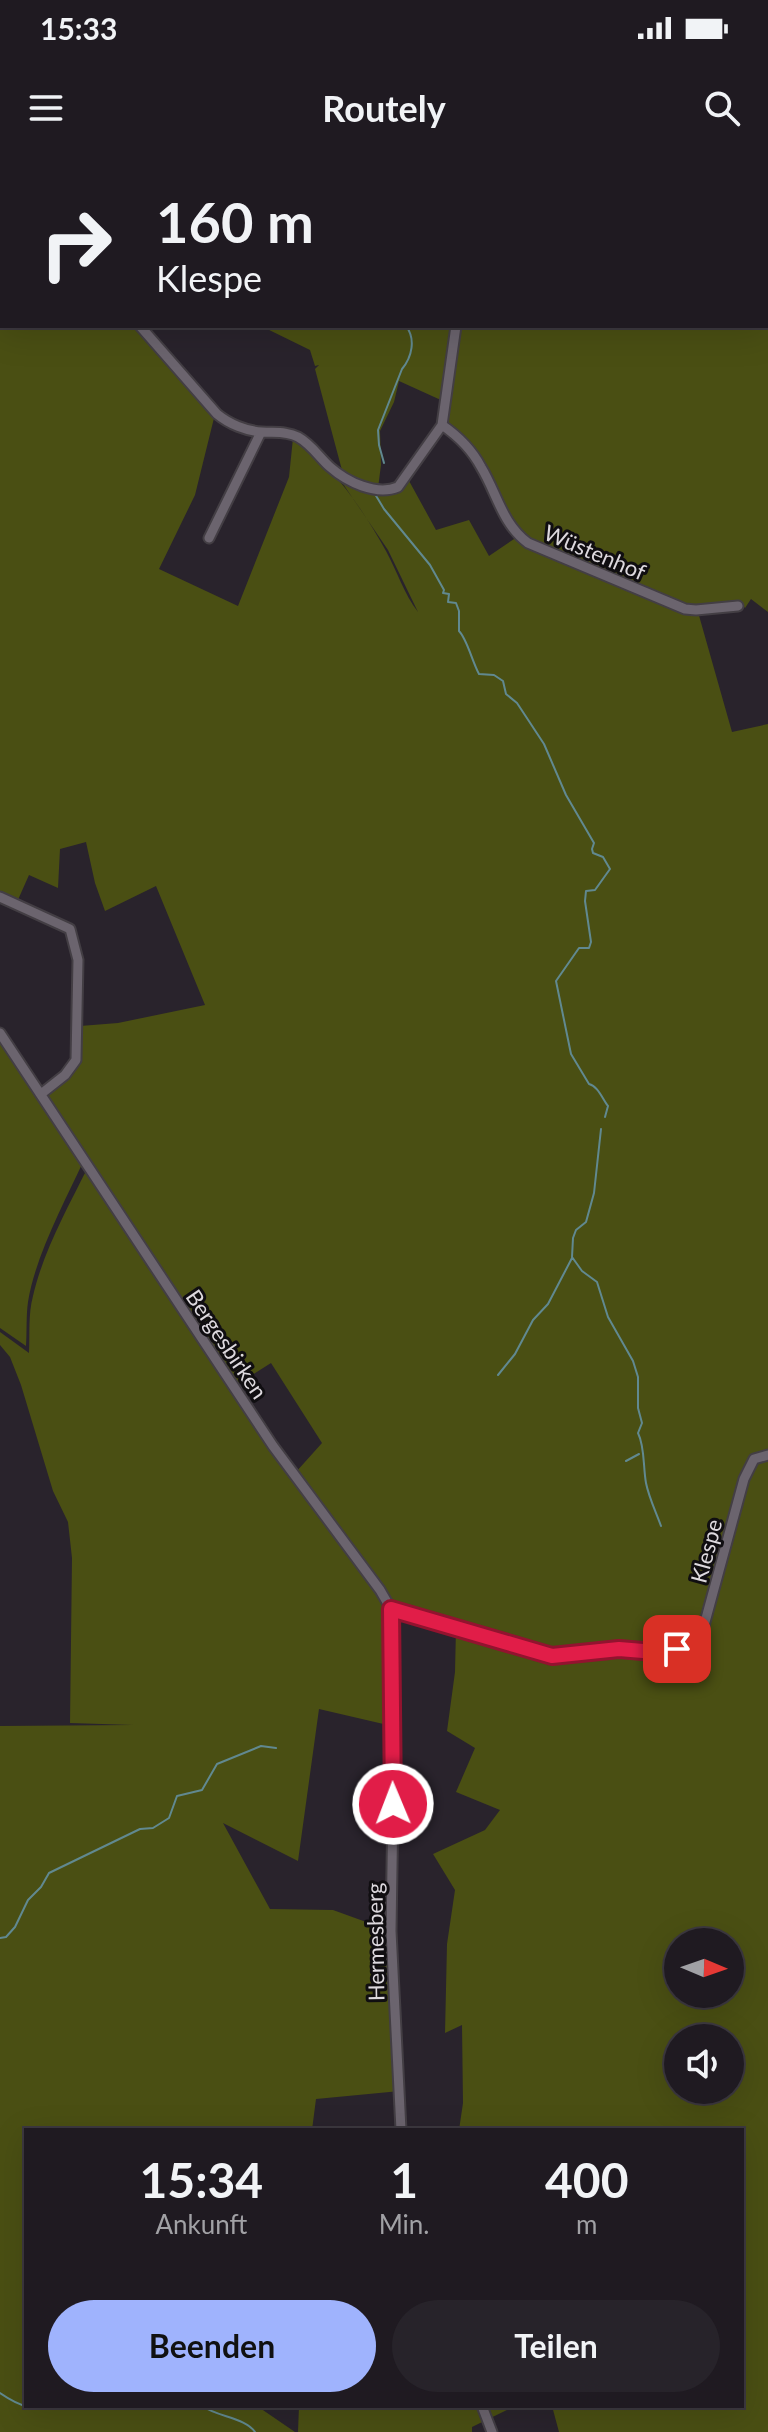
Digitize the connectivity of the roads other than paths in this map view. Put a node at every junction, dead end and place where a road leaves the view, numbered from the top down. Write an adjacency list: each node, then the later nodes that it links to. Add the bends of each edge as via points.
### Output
1 (142, 328): 4 (street, via 217,414 228,423)
2 (456, 328): 3 (street)
3 (442, 425): 4 (street, via 398,487 385,490 343,477 296,436); 6 (street, Wüstenhof, via 470,450 511,527 528,543 685,609)
4 (261, 432): 5 (street)
5 (209, 538)
6 (738, 606)
7 (0, 897): 9 (street, via 70,929 78,960 76,1060)
8 (0, 1033): 9 (street, Bergesbirken)
9 (41, 1094): 11 (street, Bergesbirken, via 273,1446)
10 (768, 1455): 11 (street, Klespe, via 754,1459 744,1479 702,1633 677,1649 552,1656)
11 (391, 1609): 12 (street, Hermesberg, via 391,1931)
12 (401, 2128)
13 (483, 2408): 14 (street)
14 (492, 2432)

